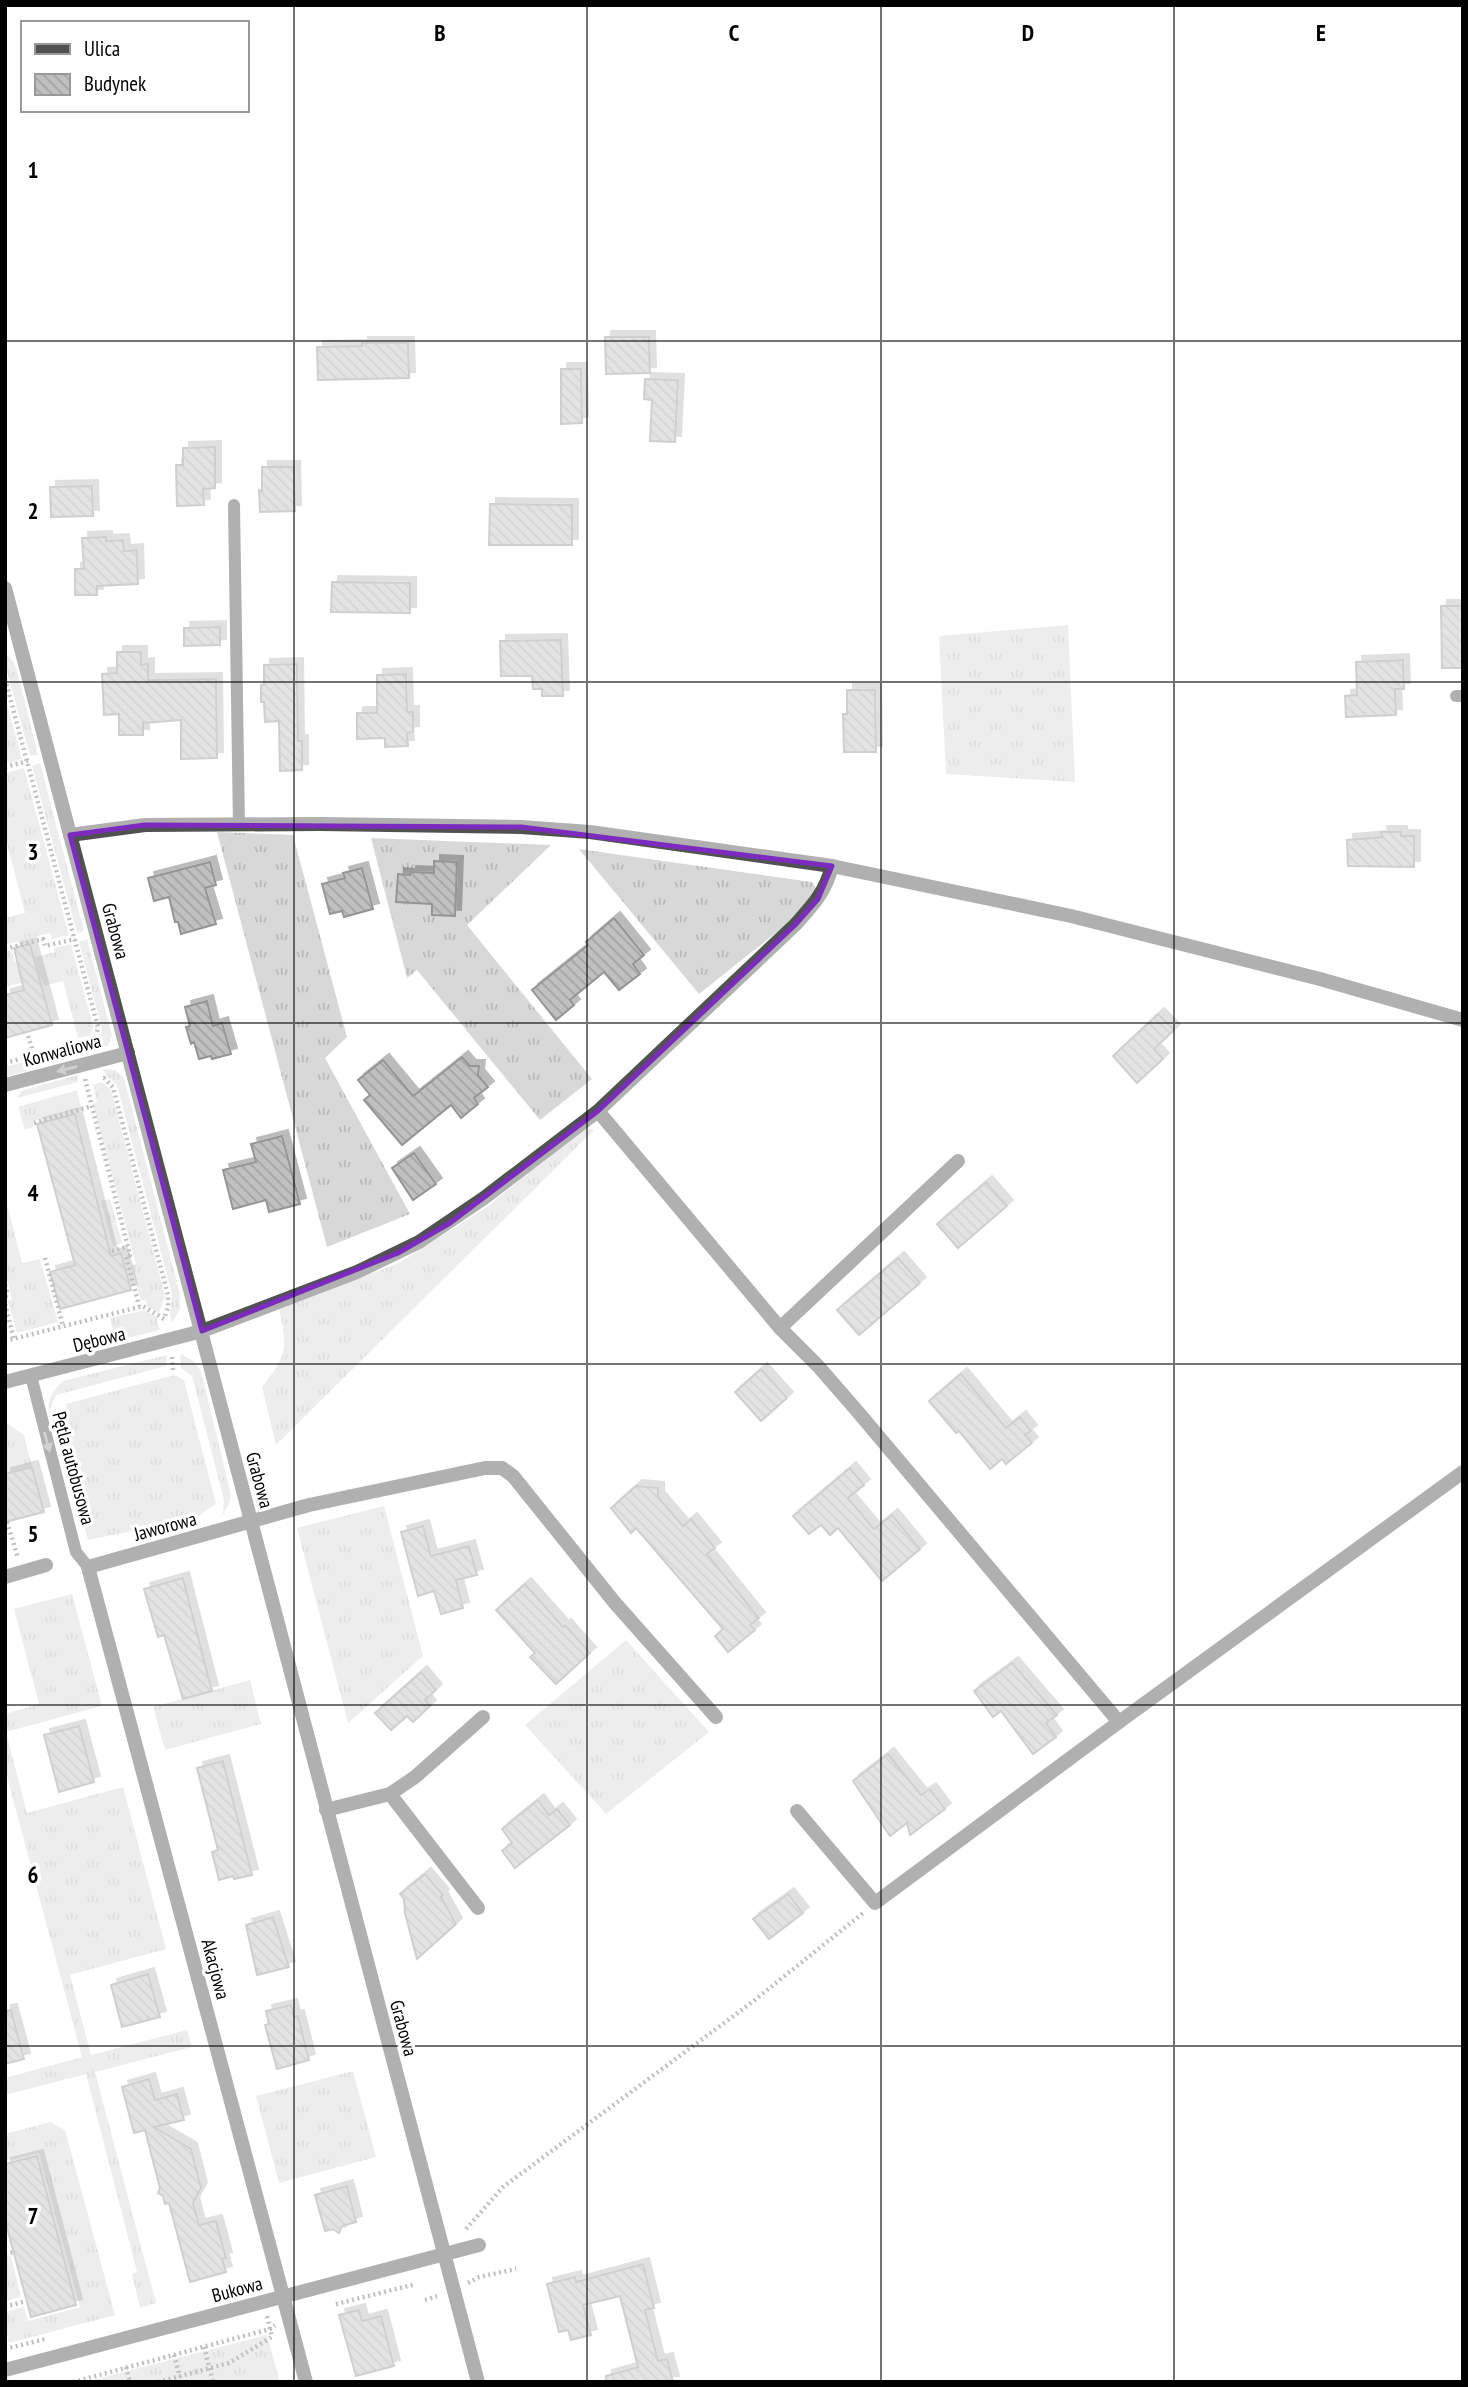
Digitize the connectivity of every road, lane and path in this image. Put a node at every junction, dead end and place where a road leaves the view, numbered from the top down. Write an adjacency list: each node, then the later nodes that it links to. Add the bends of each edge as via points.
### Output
1 (234, 505): 8 (lane)
2 (5, 587): 3 (street, Grabowa)
3 (11, 635): 5 (street, Grabowa)
4 (5, 679): 6 (path)
5 (49, 756): 6 (path); 9 (street, Grabowa)
6 (27, 762): 7 (path); 12 (path)
7 (5, 767)
8 (239, 825): 9 (street, via 145,825); 10 (street, via 552,829)
9 (70, 835): 11 (street, Grabowa)
10 (832, 866): 14 (street, via 1071,916); 26 (street, Dębowa, via 823,892 795,925)
11 (96, 933): 12 (path); 17 (street, Grabowa)
12 (74, 939): 13 (path, via 45,946 43,939); 16 (path, via 98,1027)
13 (5, 949)
14 (1463, 1020)
15 (28, 1036): 18 (path)
16 (95, 1039): 18 (path); 19 (path)
17 (128, 1053): 19 (street, Konwaliowa); 38 (street, Grabowa)
18 (34, 1055): 20 (path)
19 (96, 1061): 21 (street, Konwaliowa); 22 (path)
20 (5, 1063)
21 (81, 1065): 23 (path); 24 (street, Konwaliowa, one-way to 24)
22 (104, 1078): 23 (path); 35 (path, via 113,1087 168,1295 164,1319)
23 (86, 1084): 25 (path)
24 (5, 1085)
25 (92, 1106): 27 (path); 29 (path)
26 (598, 1111): 37 (street); 38 (street, Dębowa, via 476,1205 419,1242 357,1272)
27 (34, 1123)
28 (958, 1161): 37 (street)
29 (127, 1247): 30 (path); 35 (path)
30 (112, 1251)
31 (45, 1258): 36 (path)
32 (5, 1285): 33 (path)
33 (5, 1296)
34 (5, 1304): 39 (path)
35 (139, 1306): 36 (path)
36 (63, 1326): 39 (path)
37 (780, 1328): 52 (street, via 842,1394)
38 (202, 1331): 41 (street, Dębowa); 45 (street, Grabowa)
39 (14, 1339): 40 (path)
40 (5, 1341)
41 (31, 1376): 42 (street, Dębowa); 47 (lane, Pętla autobusowa, one-way to 47, via 76,1552)
42 (5, 1382)
43 (1463, 1472): 52 (street)
44 (7, 1522): 48 (path)
45 (252, 1523): 47 (street, Jaworowa); 51 (street, Jaworowa, via 309,1505 485,1468 508,1470 615,1603); 54 (street, Grabowa)
46 (46, 1565): 48 (street)
47 (88, 1567): 63 (street, Akacjowa)
48 (22, 1572): 49 (street)
49 (5, 1577)
50 (483, 1717): 53 (street)
51 (716, 1717)
52 (1119, 1722): 56 (street)
53 (390, 1794): 54 (street); 57 (street)
54 (326, 1810): 61 (street, Grabowa)
55 (797, 1811): 56 (street)
56 (875, 1903): 61 (path, via 751,2003 503,2187)
57 (478, 1908)
58 (479, 2245): 61 (street, Bukowa)
59 (14, 2252): 60 (path)
60 (5, 2254)
61 (444, 2255): 63 (street, Bukowa); 81 (street, Grabowa)
62 (416, 2284): 66 (path)
63 (283, 2297): 65 (street, Bukowa); 68 (street, Akacjowa)
64 (26, 2301): 67 (path)
65 (263, 2303): 69 (path); 74 (street, Bukowa)
66 (329, 2305)
67 (5, 2307)
68 (288, 2315): 69 (path); 80 (street, Akacjowa)
69 (270, 2329): 70 (path); 73 (path, via 272,2337 229,2363)
70 (204, 2347): 71 (path); 73 (path)
71 (174, 2355): 72 (path); 75 (path)
72 (126, 2367): 76 (path); 77 (path)
73 (210, 2368): 75 (path); 79 (path)
74 (5, 2370)
75 (180, 2377): 78 (path)
76 (73, 2382)
77 (130, 2382)
78 (158, 2382)
79 (213, 2382)
80 (306, 2382)
81 (478, 2382)

